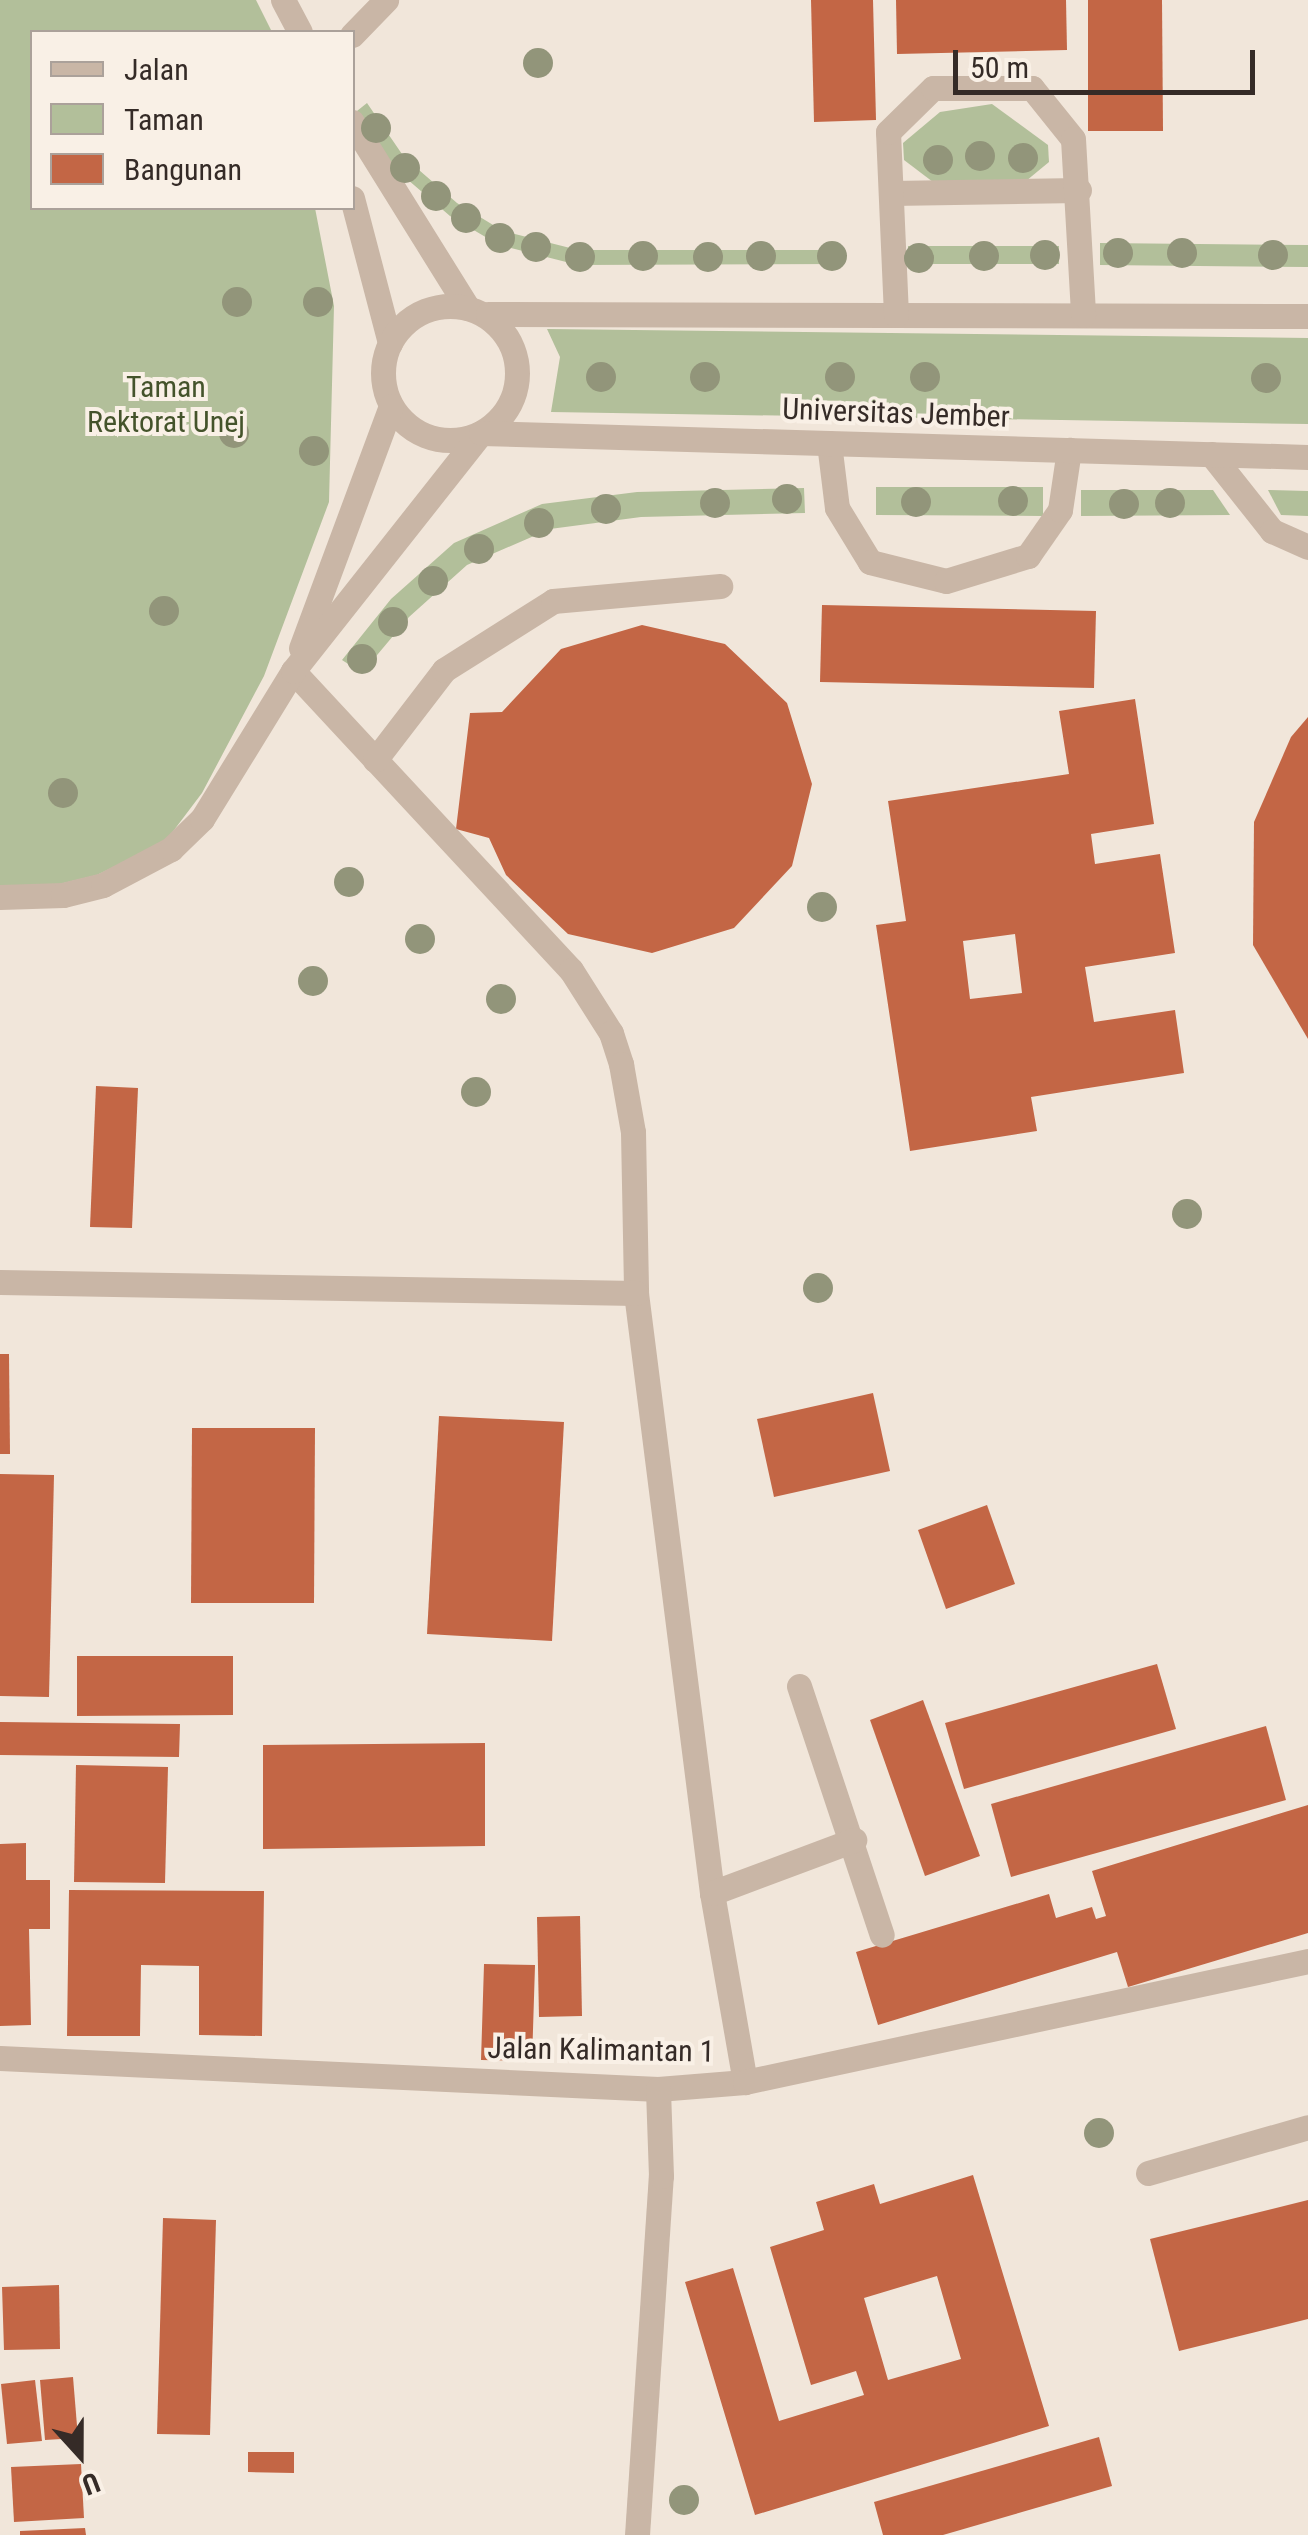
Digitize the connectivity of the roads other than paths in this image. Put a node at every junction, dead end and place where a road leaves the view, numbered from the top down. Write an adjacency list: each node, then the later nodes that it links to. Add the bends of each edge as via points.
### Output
1 (283, 0): 3 (lane)
2 (386, 0): 4 (lane)
3 (299, 30)
4 (355, 32)
5 (355, 126): 9 (lane)
6 (1079, 190): 7 (lane); 7 (lane, via 1073,138 1032,88 932,88 888,132); 11 (lane)
7 (892, 193): 10 (lane)
8 (355, 209): 13 (lane)
9 (478, 311): 10 (lane); 13 (lane, via 426,310); 15 (lane, via 515,354 518,376 512,399)
10 (896, 315): 11 (lane)
11 (1083, 315): 12 (lane)
12 (1308, 316)
13 (390, 342): 14 (lane, via 382,375)
14 (391, 406): 15 (lane, via 414,430 436,439); 22 (lane)
15 (481, 433): 16 (lane, Universitas Jember); 22 (lane)
16 (829, 443): 17 (lane, Universitas Jember); 17 (lane, via 838,508 870,562 946,580 1028,556 1060,510)
17 (1069, 450): 18 (lane, Universitas Jember)
18 (1211, 454): 19 (lane, Universitas Jember); 20 (lane, via 1272,531)
19 (1308, 456)
20 (1308, 547)
21 (720, 586): 23 (lane, via 554,600 444,670)
22 (292, 671): 23 (lane); 24 (lane, via 202,819 171,849 103,885)
23 (375, 760): 26 (lane, via 572,970 610,1033 633,1132)
24 (0, 898)
25 (0, 1282): 26 (lane)
26 (636, 1293): 29 (lane)
27 (799, 1686): 28 (lane)
28 (854, 1840): 29 (lane); 30 (lane)
29 (712, 1893): 33 (lane)
30 (882, 1935)
31 (1306, 1969): 33 (lane, Jalan Kalimantan 1)
32 (0, 2058): 34 (lane, Jalan Kalimantan 1)
33 (745, 2082): 34 (lane, Jalan Kalimantan 1)
34 (658, 2089): 37 (lane, via 661,2176)
35 (1308, 2128): 36 (lane)
36 (1148, 2173)
37 (637, 2535)

